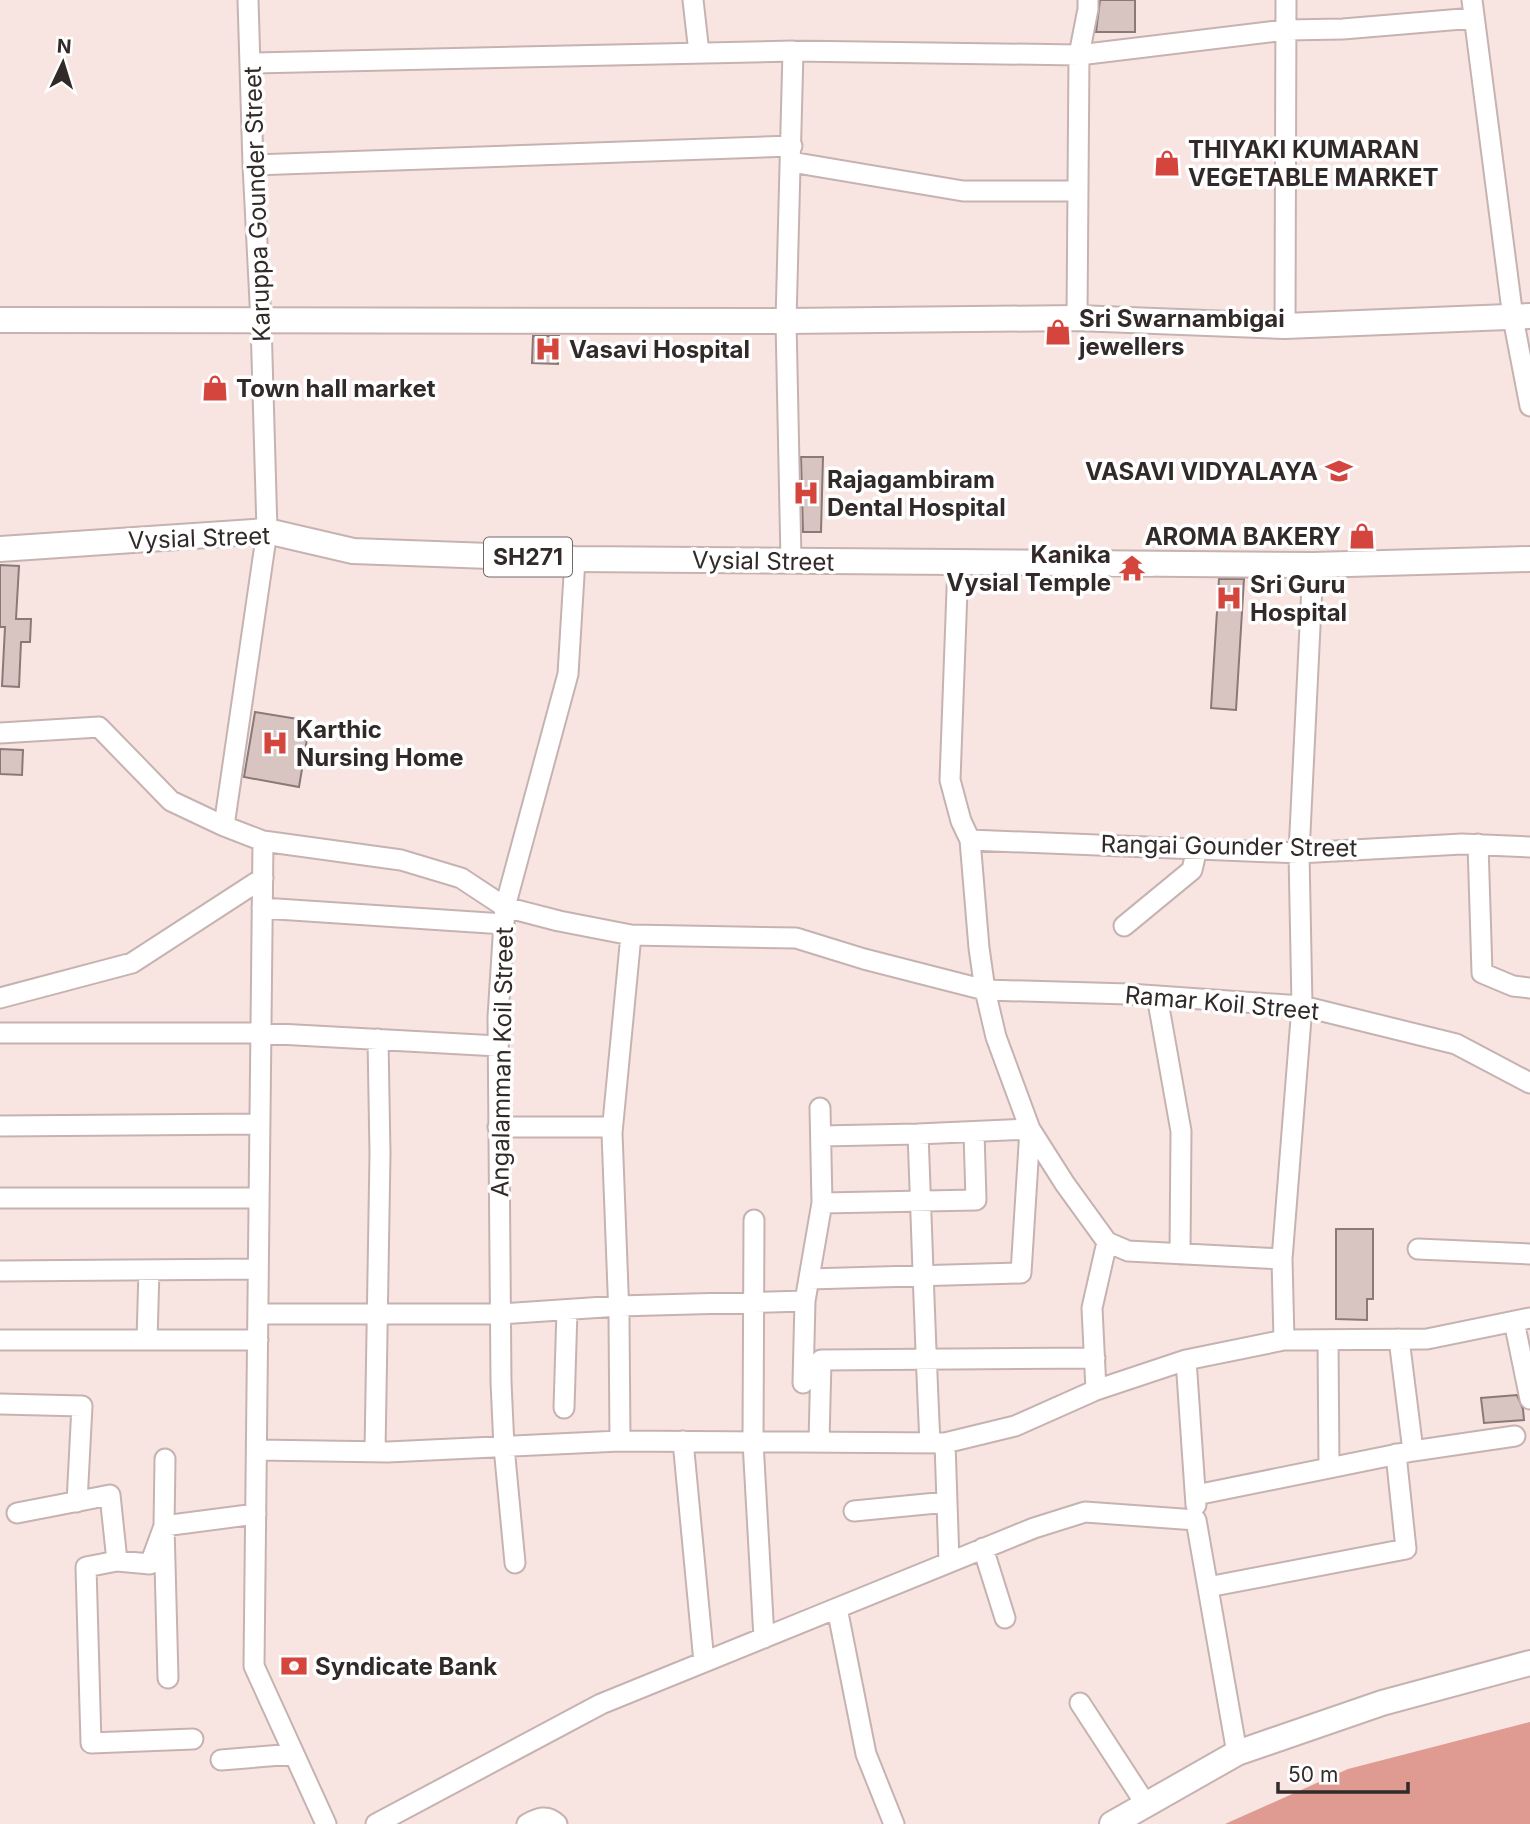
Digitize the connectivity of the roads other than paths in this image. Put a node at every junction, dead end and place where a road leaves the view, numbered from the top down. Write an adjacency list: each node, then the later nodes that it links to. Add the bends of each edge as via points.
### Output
1 (248, 0): 10 (street, Karuppa Gounder Street)
2 (693, 0): 8 (street)
3 (1088, 0): 9 (street)
4 (1286, 0): 6 (street)
5 (1473, 9): 6 (street, via 1343,29); 14 (street)
6 (1286, 30): 9 (street); 19 (street)
7 (793, 51): 8 (street); 9 (street); 11 (street)
8 (699, 53): 10 (street)
9 (1079, 55): 13 (street)
10 (251, 63): 12 (street, Karuppa Gounder Street)
11 (791, 154): 12 (street); 13 (street, via 963,191); 17 (street)
12 (253, 165): 18 (street, Karuppa Gounder Street)
13 (1078, 191): 15 (street)
14 (1522, 317): 19 (main road); 20 (street)
15 (1076, 318): 17 (main road); 19 (main road)
16 (0, 320): 18 (main road)
17 (786, 321): 18 (main road); 25 (street)
18 (261, 322): 21 (street, Karuppa Gounder Street)
19 (1285, 326)
20 (1530, 406)
21 (267, 531): 22 (main road, Vysial Street / SH271); 23 (main road, Vysial Street / SH271, via 353,551); 29 (street, Karuppa Gounder Street)
22 (0, 549)
23 (575, 558): 25 (main road, Vysial Street / SH271); 38 (street, Angalamman Koil Street, via 568,674)
24 (1530, 559): 27 (main road, Vysial Street / SH271)
25 (791, 561): 26 (main road, Vysial Street / SH271)
26 (958, 563): 27 (main road, Vysial Street / SH271); 30 (street, via 950,780)
27 (1313, 565): 35 (street)
28 (0, 733): 29 (street, via 99,727 171,801)
29 (224, 826): 31 (street)
30 (970, 840): 34 (street, Rangai Gounder Street); 42 (street)
31 (263, 841): 36 (street); 38 (street, via 401,860 461,878)
32 (1478, 844): 33 (street, Rangai Gounder Street); 35 (street, Rangai Gounder Street); 41 (street, via 1482,973)
33 (1530, 847)
34 (1197, 848): 35 (street, Rangai Gounder Street); 39 (street, via 1192,870)
35 (1299, 853): 45 (street)
36 (263, 878): 37 (street); 44 (street, via 132,963)
37 (262, 908): 38 (street); 47 (street)
38 (504, 915): 40 (street, Ramar Koil Street); 49 (street, Angalamman Koil Street)
39 (1124, 926)
40 (631, 935): 42 (street, Ramar Koil Street, via 796,938); 55 (street)
41 (1530, 988)
42 (985, 990): 43 (street, Ramar Koil Street); 56 (street, via 996,1037)
43 (1157, 996): 45 (street, Ramar Koil Street); 67 (street, via 1181,1131)
44 (0, 998)
45 (1302, 1006): 50 (street, Ramar Koil Street, via 1456,1044); 69 (street)
46 (0, 1032): 47 (street)
47 (260, 1033): 48 (street); 52 (street)
48 (378, 1039): 49 (street); 80 (street)
49 (498, 1046): 54 (street, Angalamman Koil Street)
50 (1530, 1083)
51 (820, 1108): 59 (street)
52 (259, 1124): 53 (street); 61 (street)
53 (0, 1126)
54 (498, 1127): 55 (street); 81 (street, Angalamman Koil Street)
55 (612, 1127): 77 (street)
56 (1030, 1129): 57 (street); 65 (street); 73 (street, via 1021,1273)
57 (974, 1132): 58 (street); 63 (street, via 976,1200)
58 (918, 1134): 59 (street); 63 (street)
59 (821, 1136): 62 (street)
60 (0, 1198): 61 (street)
61 (259, 1198): 70 (street)
62 (822, 1202): 63 (street); 74 (street)
63 (920, 1202): 73 (street)
64 (754, 1220): 76 (street)
65 (1107, 1242): 67 (street, via 1128,1251); 89 (street, via 1092,1308)
66 (1418, 1249): 68 (street)
67 (1180, 1254): 69 (street)
68 (1530, 1254)
69 (1282, 1259): 88 (street)
70 (258, 1269): 71 (street); 79 (street)
71 (149, 1270): 72 (street); 86 (street)
72 (0, 1271)
73 (923, 1274): 74 (street); 90 (street)
74 (809, 1279): 75 (street)
75 (805, 1301): 76 (street); 92 (street)
76 (754, 1303): 77 (street); 100 (street)
77 (618, 1306): 78 (street); 98 (street)
78 (567, 1310): 81 (street); 96 (street)
79 (258, 1314): 80 (street); 87 (street)
80 (378, 1314): 81 (street); 105 (street)
81 (501, 1314): 103 (street, Angalamman Koil Street)
82 (1522, 1319): 84 (street, via 1427,1339); 94 (street)
83 (1328, 1339): 84 (street); 88 (street); 108 (street)
84 (1399, 1339): 106 (street)
85 (0, 1340): 86 (street)
86 (147, 1340): 87 (street)
87 (258, 1340): 104 (street)
88 (1284, 1340): 91 (street)
89 (1094, 1358): 90 (street); 93 (street)
90 (926, 1360): 101 (street, via 821,1360); 102 (street)
91 (1186, 1360): 93 (street); 109 (street)
92 (803, 1382)
93 (1096, 1390): 102 (street, via 1015,1426)
94 (1530, 1399)
95 (0, 1404): 110 (street, via 82,1406)
96 (564, 1408)
97 (1515, 1436): 106 (street)
98 (620, 1441): 99 (street); 103 (street)
99 (682, 1441): 100 (street); 125 (street)
100 (753, 1442): 101 (street); 124 (street)
101 (819, 1442): 102 (street)
102 (937, 1443): 111 (street)
103 (504, 1447): 105 (street); 119 (street, Angalamman Koil Street)
104 (257, 1450): 105 (street); 114 (street)
105 (375, 1452)
106 (1404, 1453): 108 (street); 121 (street, via 1406,1549)
107 (165, 1459): 116 (street)
108 (1329, 1468): 109 (street)
109 (1196, 1495): 115 (street)
110 (77, 1502): 113 (street); 118 (street, via 110,1496)
111 (947, 1502): 112 (street); 120 (street)
112 (854, 1511)
113 (17, 1513)
114 (256, 1514): 116 (street); 131 (street, via 254,1666)
115 (1196, 1520): 117 (street, via 1085,1512); 121 (street)
116 (164, 1526): 118 (street, via 150,1564); 127 (street)
117 (983, 1549): 120 (street); 123 (street)
118 (117, 1562): 129 (street, via 86,1567 91,1743)
119 (516, 1563)
120 (949, 1563): 122 (street)
121 (1208, 1587): 130 (street)
122 (837, 1608): 124 (street); 138 (street, via 866,1755)
123 (1004, 1618)
124 (764, 1638): 125 (street)
125 (704, 1662): 135 (street, via 601,1704)
126 (1530, 1663): 130 (main road, via 1382,1703)
127 (168, 1678)
128 (1080, 1703): 133 (street)
129 (192, 1739)
130 (1237, 1753): 133 (main road)
131 (294, 1754): 132 (street); 134 (street)
132 (221, 1760)
133 (1147, 1806): 139 (main road)
134 (327, 1824)
135 (376, 1824)
136 (527, 1824): 137 (street, via 549,1818)
137 (557, 1824)
138 (894, 1824)
139 (1112, 1824)

